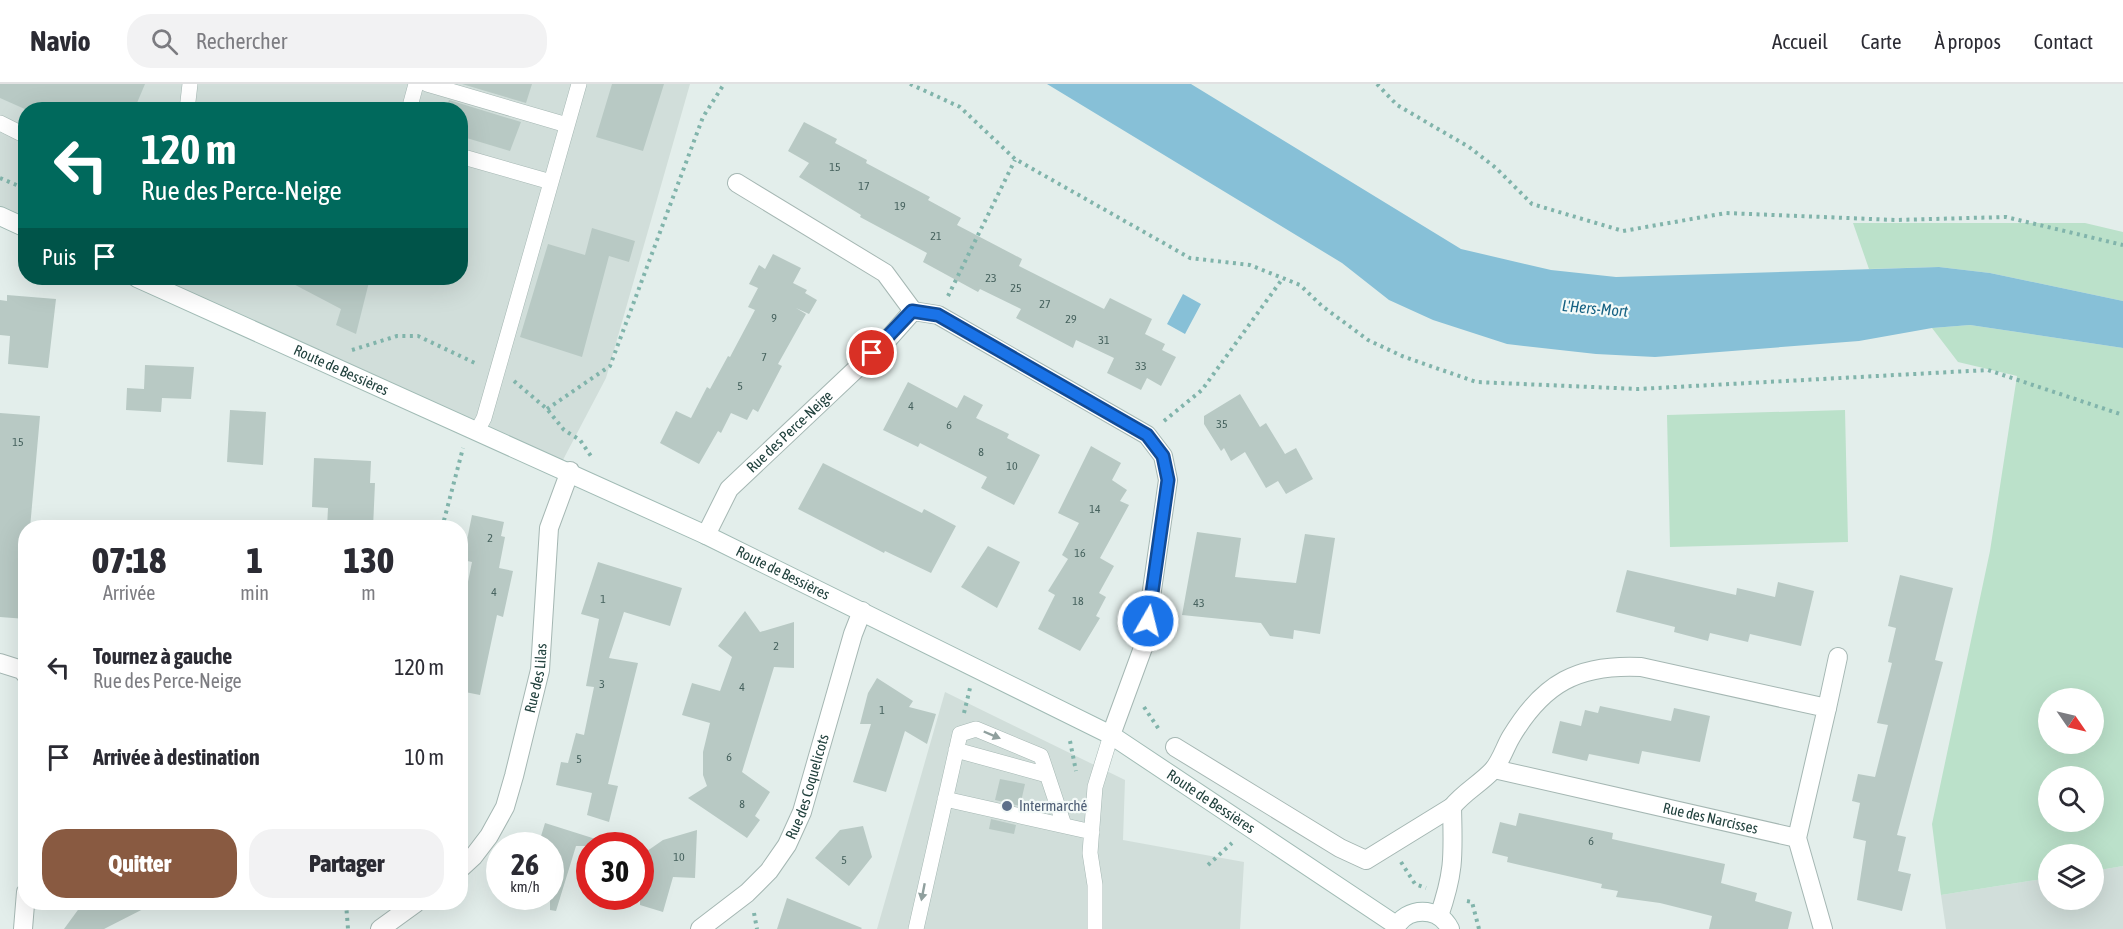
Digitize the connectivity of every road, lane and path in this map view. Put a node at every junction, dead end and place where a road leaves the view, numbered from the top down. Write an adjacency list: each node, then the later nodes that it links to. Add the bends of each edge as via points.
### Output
1 (190, 84): 8 (lane)
2 (416, 84): 9 (lane)
3 (427, 84): 11 (lane)
4 (579, 84): 11 (lane)
5 (724, 84): 28 (path, via 703,117 610,366)
6 (910, 84): 14 (path, via 960,108)
7 (1377, 84): 21 (path, via 1397,105 1469,147 1532,204 1623,231 1726,213 1895,220 2006,217)
8 (188, 102)
9 (411, 102)
10 (0, 123): 12 (lane)
11 (567, 125): 16 (lane)
12 (18, 131)
13 (468, 158): 16 (lane)
14 (1015, 159): 22 (path, via 1190,258 1250,265); 25 (path)
15 (0, 178): 18 (path)
16 (551, 182): 27 (lane)
17 (737, 183): 24 (street, via 885,273)
18 (18, 186)
19 (0, 216): 20 (street)
20 (18, 224)
21 (2123, 245)
22 (1284, 278): 29 (path, via 1300,285 1368,340 1476,382 1638,389 1988,370); 31 (path, via 1202,390)
23 (160, 285): 30 (street, Route de Bessières)
24 (912, 311): 25 (street); 35 (street, Rue des Perce-Neige, via 889,338 729,489)
25 (938, 315): 31 (street)
26 (346, 351): 27 (path, via 397,336 418,336)
27 (497, 372): 28 (path, via 521,384); 30 (lane, via 484,418)
28 (547, 409): 32 (path, via 564,430 580,440)
29 (2123, 415)
30 (474, 429): 33 (street, Route de Bessières); 34 (path, via 461,454)
31 (1147, 435): 41 (street, via 1163,456 1168,480 1144,645)
32 (597, 465)
33 (570, 471): 35 (street, Route de Bessières); 55 (street, Rue des Lilas, via 549,528 540,670 514,776 505,807 489,836)
34 (444, 520)
35 (706, 535): 36 (street, Route de Bessières)
36 (862, 611): 39 (street, Route de Bessières); 65 (street, Rue des Coquelicots, via 852,634 802,812 787,845 747,893)
37 (1838, 657): 42 (street)
38 (0, 663): 40 (street)
39 (975, 667): 43 (path); 44 (street, Route de Bessières)
40 (18, 669)
41 (1127, 697): 44 (street); 45 (path, via 1145,708 1163,738)
42 (1827, 708): 47 (street, via 1641,667 1619,666 1565,680 1538,698); 53 (street)
43 (960, 734): 46 (lane); 48 (lane, one-way to 48, via 976,729 1041,756)
44 (1111, 735): 52 (lane, via 1095,786); 61 (street, Route de Bessières)
45 (1175, 747): 50 (street, via 1366,860)
46 (956, 750): 48 (lane); 49 (lane)
47 (1494, 769): 50 (street, via 1462,793); 53 (street, Rue des Narcisses)
48 (1047, 775): 51 (lane)
49 (945, 799): 51 (lane); 66 (lane, one-way to 66)
50 (1452, 807): 60 (street, via 1454,843)
51 (1064, 825): 52 (lane)
52 (1092, 832): 67 (lane)
53 (1797, 838): 68 (street)
54 (1235, 840): 56 (path)
55 (468, 860)
56 (1208, 865)
57 (25, 910): 62 (street)
58 (347, 910): 63 (path)
59 (407, 910): 64 (street)
60 (1444, 922): 61 (street, Route de Bessières, via 1427,911 1415,911 1404,916)
61 (1396, 927)
62 (23, 929)
63 (348, 929)
64 (380, 929)
65 (700, 929)
66 (916, 929)
67 (1095, 929)
68 (1823, 929)

